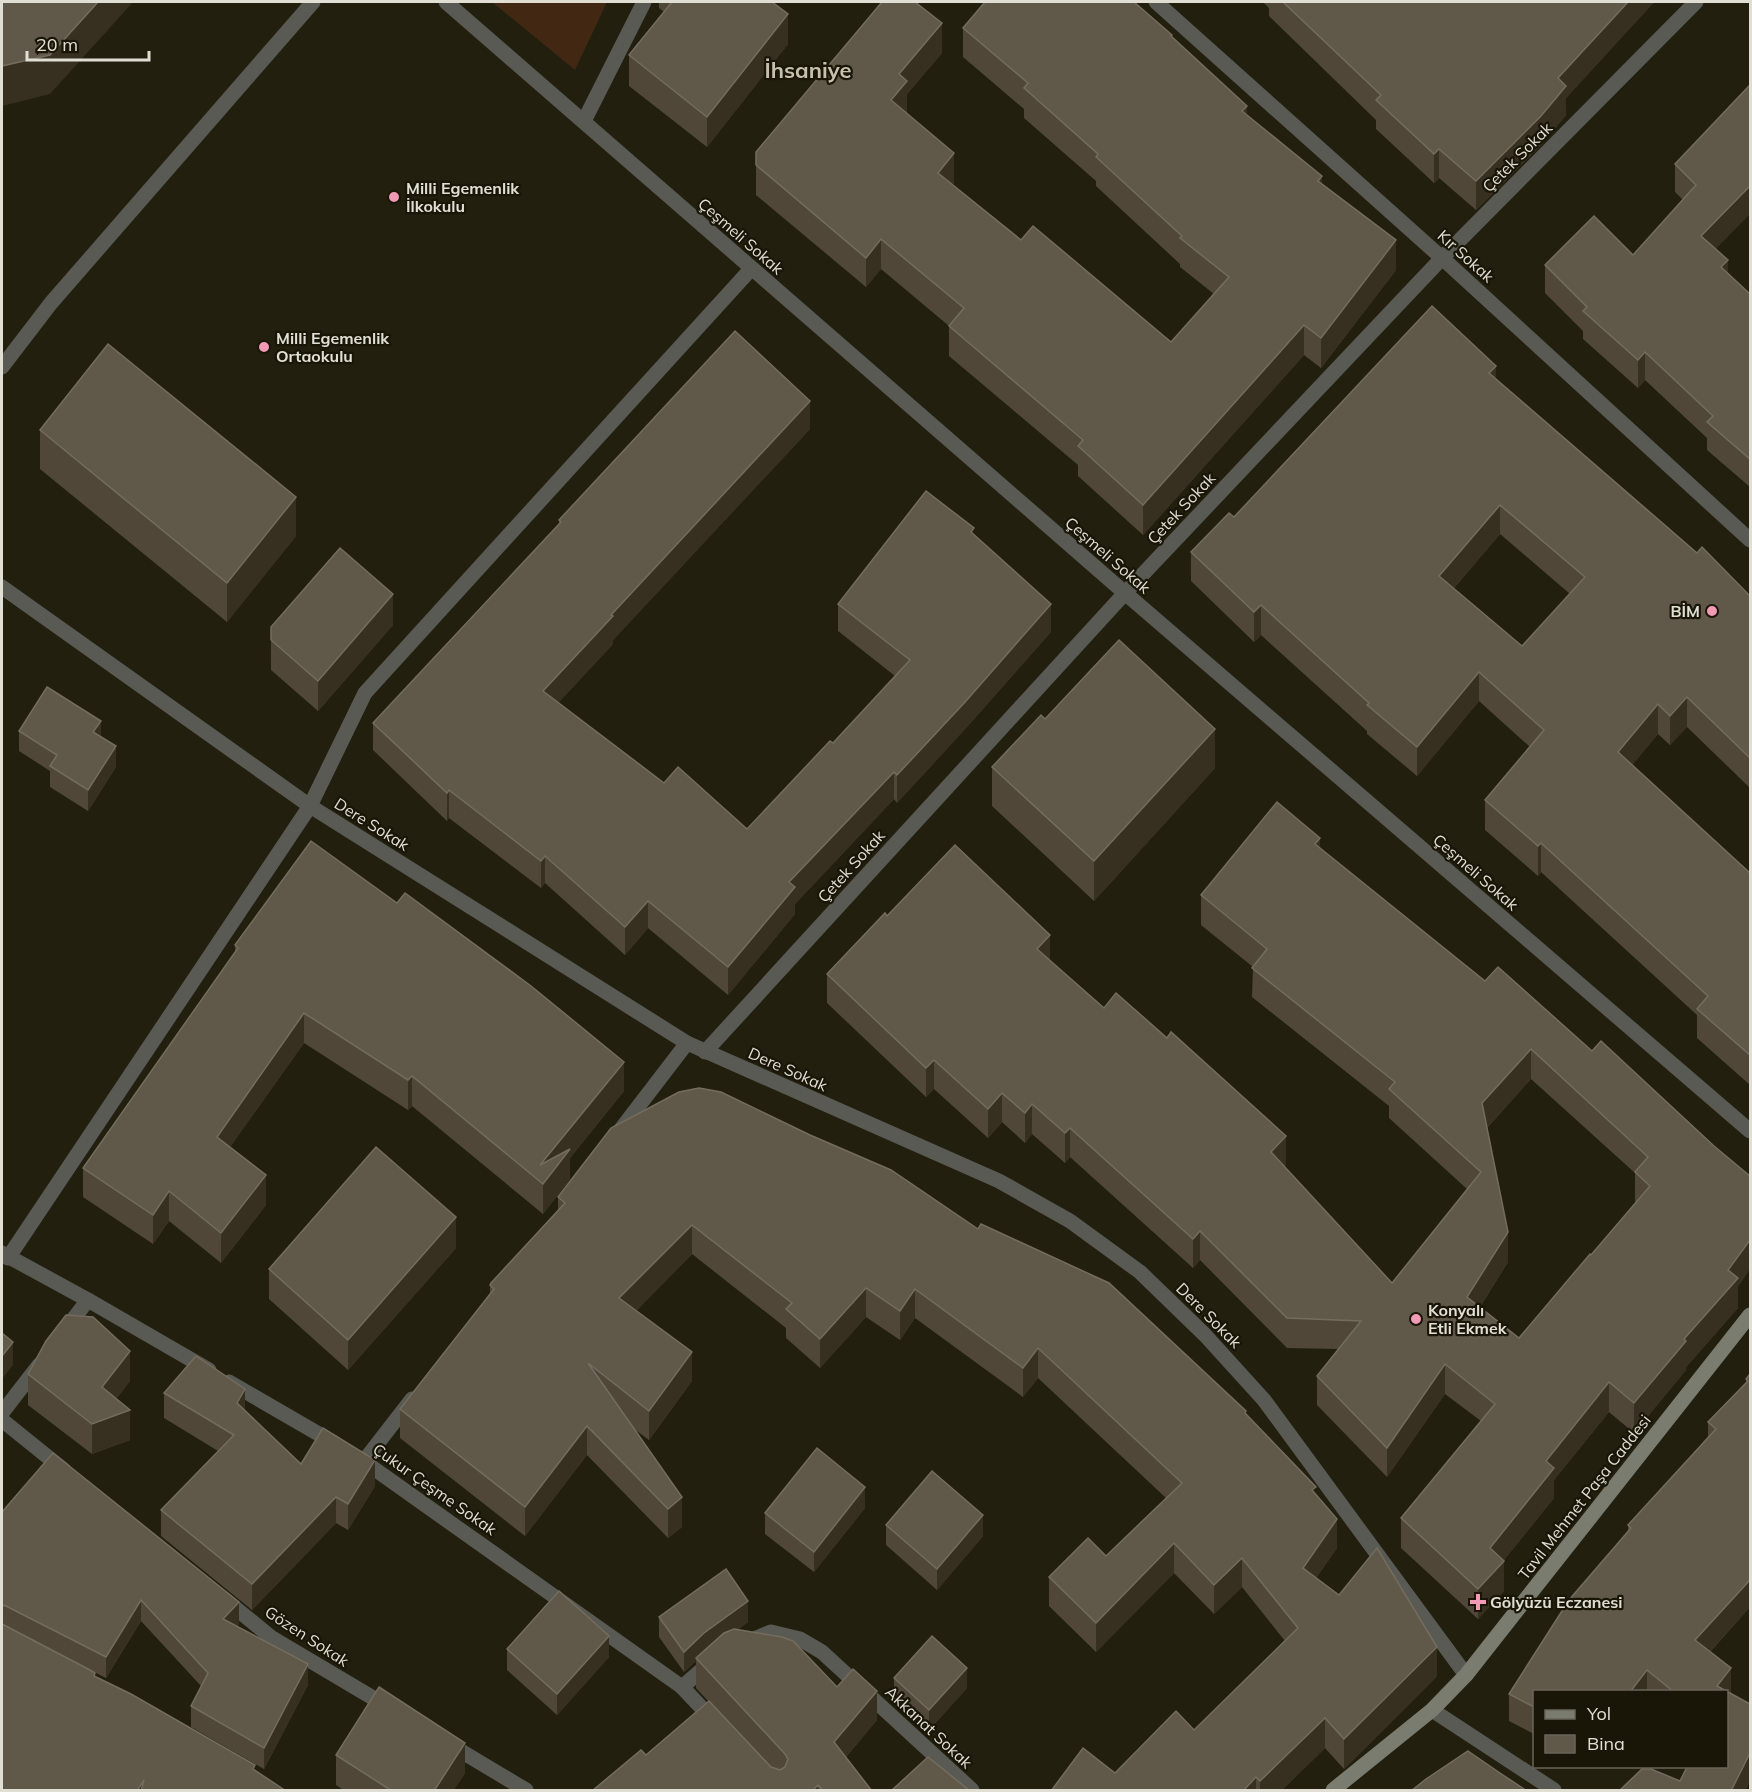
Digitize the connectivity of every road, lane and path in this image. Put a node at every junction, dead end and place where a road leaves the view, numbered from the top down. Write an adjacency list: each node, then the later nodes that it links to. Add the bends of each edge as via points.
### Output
1 (313, 2): 9 (street, via 51,303)
2 (446, 2): 6 (street, Çeşmeli Sokak)
3 (644, 2): 6 (street)
4 (1156, 2): 7 (street, Kır Sokak)
5 (1696, 2): 7 (street, Çetek Sokak)
6 (584, 121): 8 (street, Çeşmeli Sokak)
7 (1442, 258): 10 (street, Kır Sokak); 12 (street, Çetek Sokak)
8 (751, 269): 12 (street, Çeşmeli Sokak); 13 (street, via 365,693)
9 (2, 367)
10 (1750, 540)
11 (2, 587): 13 (street, Dere Sokak)
12 (1125, 593): 15 (street, Çetek Sokak); 16 (street, Çeşmeli Sokak)
13 (310, 806): 14 (street, Dere Sokak); 18 (street)
14 (687, 1043): 15 (street, Dere Sokak); 17 (street)
15 (705, 1052): 27 (street, Dere Sokak, via 999,1181 1070,1221 1140,1272 1264,1400)
16 (1750, 1131)
17 (606, 1148)
18 (5, 1256): 19 (street, Çukur Çeşme Sokak)
19 (88, 1300): 22 (street); 24 (street, Çukur Çeşme Sokak)
20 (1750, 1315): 27 (main road, Tavil Mehmet Paşa Caddesi)
21 (423, 1385): 24 (street)
22 (2, 1413)
23 (2, 1420): 25 (street)
24 (364, 1461): 28 (street, Çukur Çeşme Sokak)
25 (76, 1480)
26 (207, 1585): 30 (street, Gözen Sokak, via 272,1638)
27 (1466, 1675): 29 (main road, Tavil Mehmet Paşa Caddesi)
28 (682, 1687): 31 (street, Çukur Çeşme Sokak); 34 (street, Akkanat Sokak, via 724,1652 771,1632 800,1639 822,1652)
29 (1432, 1710): 35 (main road, Tavil Mehmet Paşa Caddesi); 36 (street)
30 (402, 1716)
31 (722, 1730)
32 (432, 1734): 33 (street)
33 (526, 1791)
34 (972, 1791)
35 (1333, 1791)
36 (1554, 1791)

